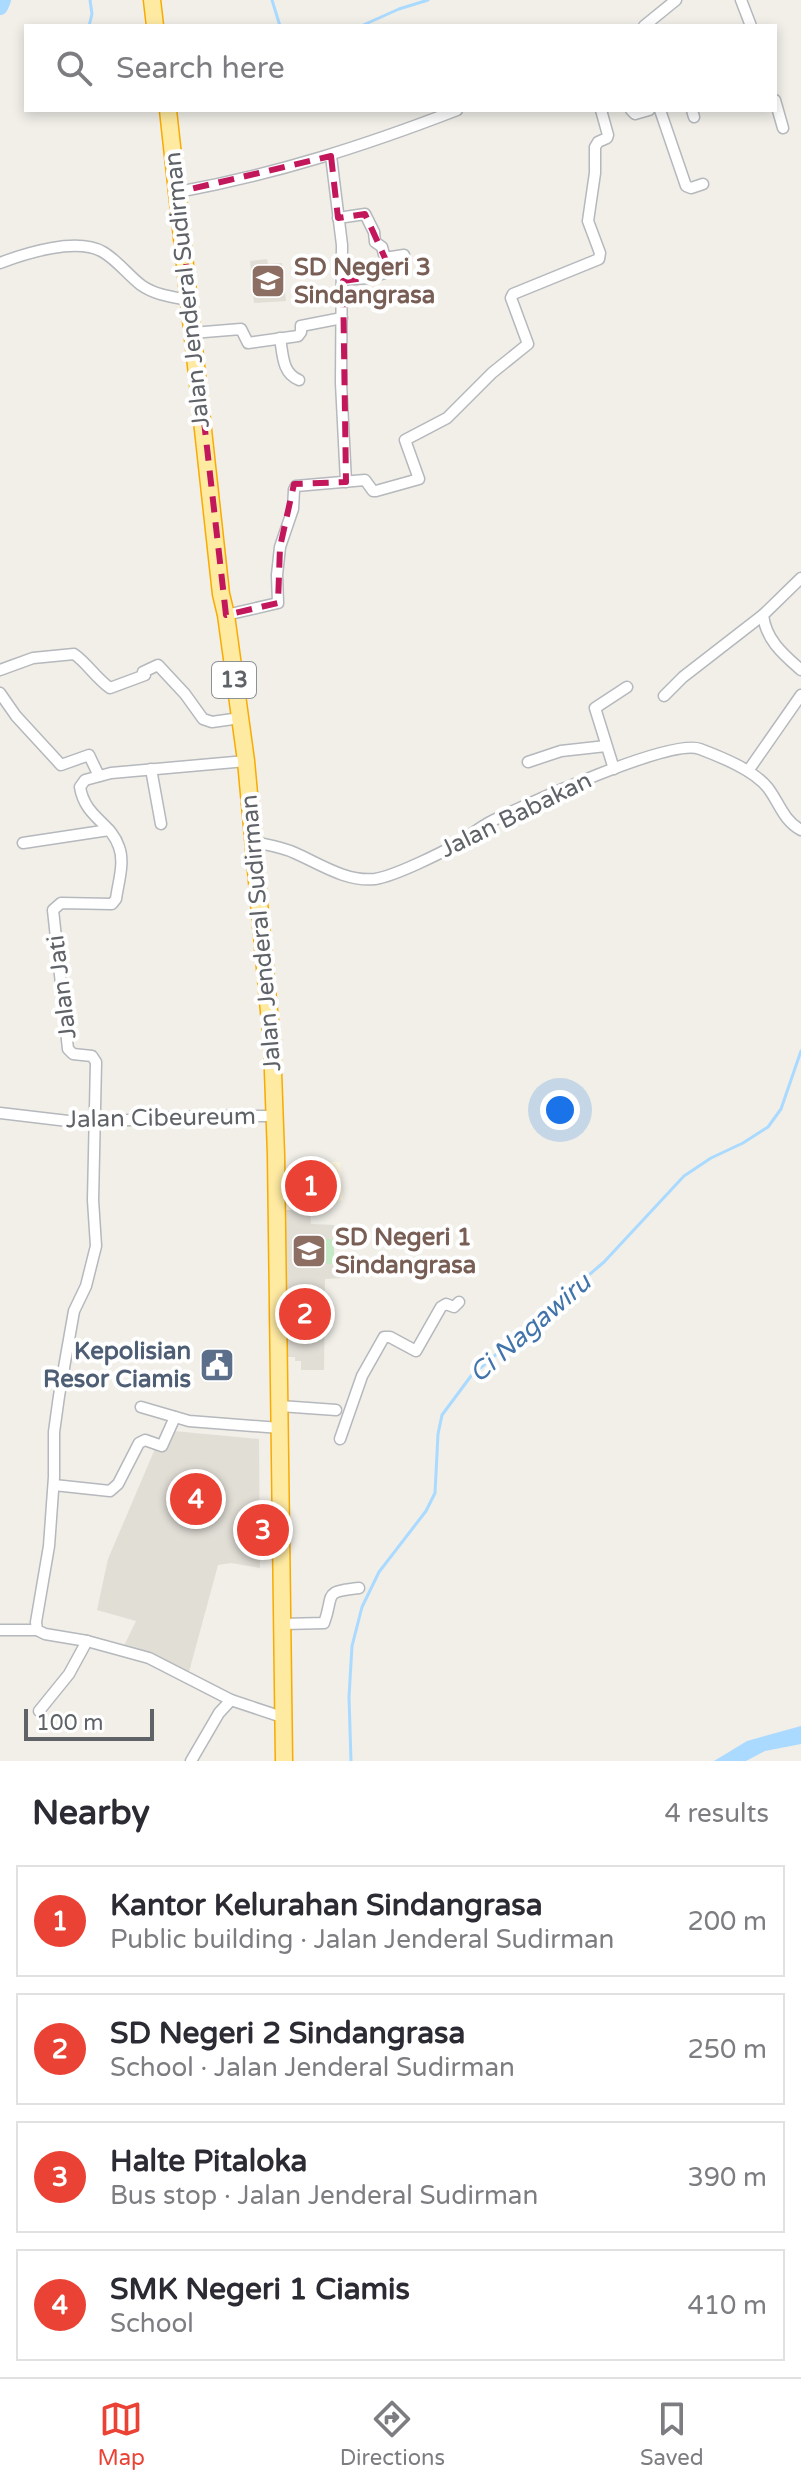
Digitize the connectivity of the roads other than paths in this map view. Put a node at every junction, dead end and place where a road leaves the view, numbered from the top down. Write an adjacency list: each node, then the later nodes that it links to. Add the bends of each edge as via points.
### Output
1 (152, 0): 4 (highway)
2 (676, 0): 5 (street)
3 (741, 0): 6 (street)
4 (155, 24)
5 (646, 24)
6 (750, 24)
7 (777, 107): 12 (street)
8 (168, 112): 15 (highway, Jalan Jenderal Sudirman / 13)
9 (452, 112): 13 (street)
10 (602, 112): 26 (street, via 608,135 595,147 588,221 599,259 511,296 528,344 447,418 405,440 419,479 376,491 365,480)
11 (661, 112): 14 (street, via 686,186)
12 (783, 128)
13 (331, 156): 15 (street); 16 (street)
14 (703, 184)
15 (178, 192): 21 (highway, Jalan Jenderal Sudirman / 13)
16 (338, 218): 18 (street, via 365,214); 20 (street)
17 (404, 255): 18 (street)
18 (385, 258): 20 (street, via 388,272)
19 (0, 263): 21 (street, via 87,246 103,252 143,287)
20 (343, 280): 22 (street)
21 (188, 300): 23 (highway, Jalan Jenderal Sudirman / 13)
22 (342, 318): 24 (street, via 301,326 298,336); 26 (street)
23 (192, 333): 24 (street, via 241,329 248,343); 28 (highway, Jalan Jenderal Sudirman / 13)
24 (280, 338): 25 (street, via 287,371)
25 (299, 380)
26 (346, 482): 28 (street, via 296,486 280,547 278,603)
27 (801, 578): 29 (street)
28 (226, 615): 36 (highway, Jalan Jenderal Sudirman / 13)
29 (763, 615): 31 (street, via 769,636); 34 (street)
30 (0, 670): 36 (street, via 33,658 74,654 110,688 139,679 158,665 203,719)
31 (801, 670)
32 (627, 687): 37 (street, via 595,708)
33 (801, 695): 42 (street)
34 (664, 696)
35 (2, 699): 43 (street, via 58,763 89,755)
36 (240, 718): 38 (highway, Jalan Jenderal Sudirman / 13)
37 (606, 746): 39 (street, via 561,751); 41 (street)
38 (246, 761): 40 (street); 47 (highway, Jalan Jenderal Sudirman / 13)
39 (528, 762)
40 (151, 769): 43 (street); 44 (street)
41 (614, 769): 42 (street, Jalan Babakan, via 687,747); 47 (street, Jalan Babakan, via 495,819 459,843 377,878 344,874)
42 (748, 771): 46 (street, Jalan Babakan, via 767,786 789,823)
43 (99, 776): 45 (street, Jalan Jati, via 83,782 81,794)
44 (161, 824)
45 (109, 830): 48 (street); 51 (street, Jalan Jati, via 121,860 115,902 61,903 53,910 68,1049 96,1062)
46 (801, 830)
47 (254, 842): 50 (highway, Jalan Jenderal Sudirman / 13)
48 (23, 843)
49 (0, 1113): 51 (street, Jalan Cibeureum)
50 (275, 1116): 51 (street, Jalan Cibeureum); 53 (highway, Jalan Jenderal Sudirman / 13)
51 (95, 1122): 59 (street, via 96,1246 74,1311 59,1396)
52 (459, 1302): 58 (street, via 441,1307 414,1354 384,1337 362,1376)
53 (280, 1406): 55 (street); 57 (highway, Jalan Jenderal Sudirman / 13)
54 (141, 1407): 56 (street)
55 (336, 1410)
56 (175, 1417): 57 (street); 59 (street, via 162,1446 139,1443 110,1491)
57 (280, 1428): 61 (highway, Jalan Jenderal Sudirman / 13)
58 (340, 1439)
59 (54, 1485): 63 (street)
60 (359, 1588): 61 (street, via 331,1595 324,1623)
61 (283, 1624): 67 (highway, Jalan Jenderal Sudirman / 13)
62 (0, 1630): 63 (street)
63 (37, 1630): 64 (street)
64 (87, 1641): 65 (street, via 149,1658); 66 (street)
65 (231, 1700): 67 (street); 68 (street)
66 (39, 1711)
67 (282, 1717): 69 (highway, Jalan Jenderal Sudirman / 13)
68 (191, 1761)
69 (284, 1761)

